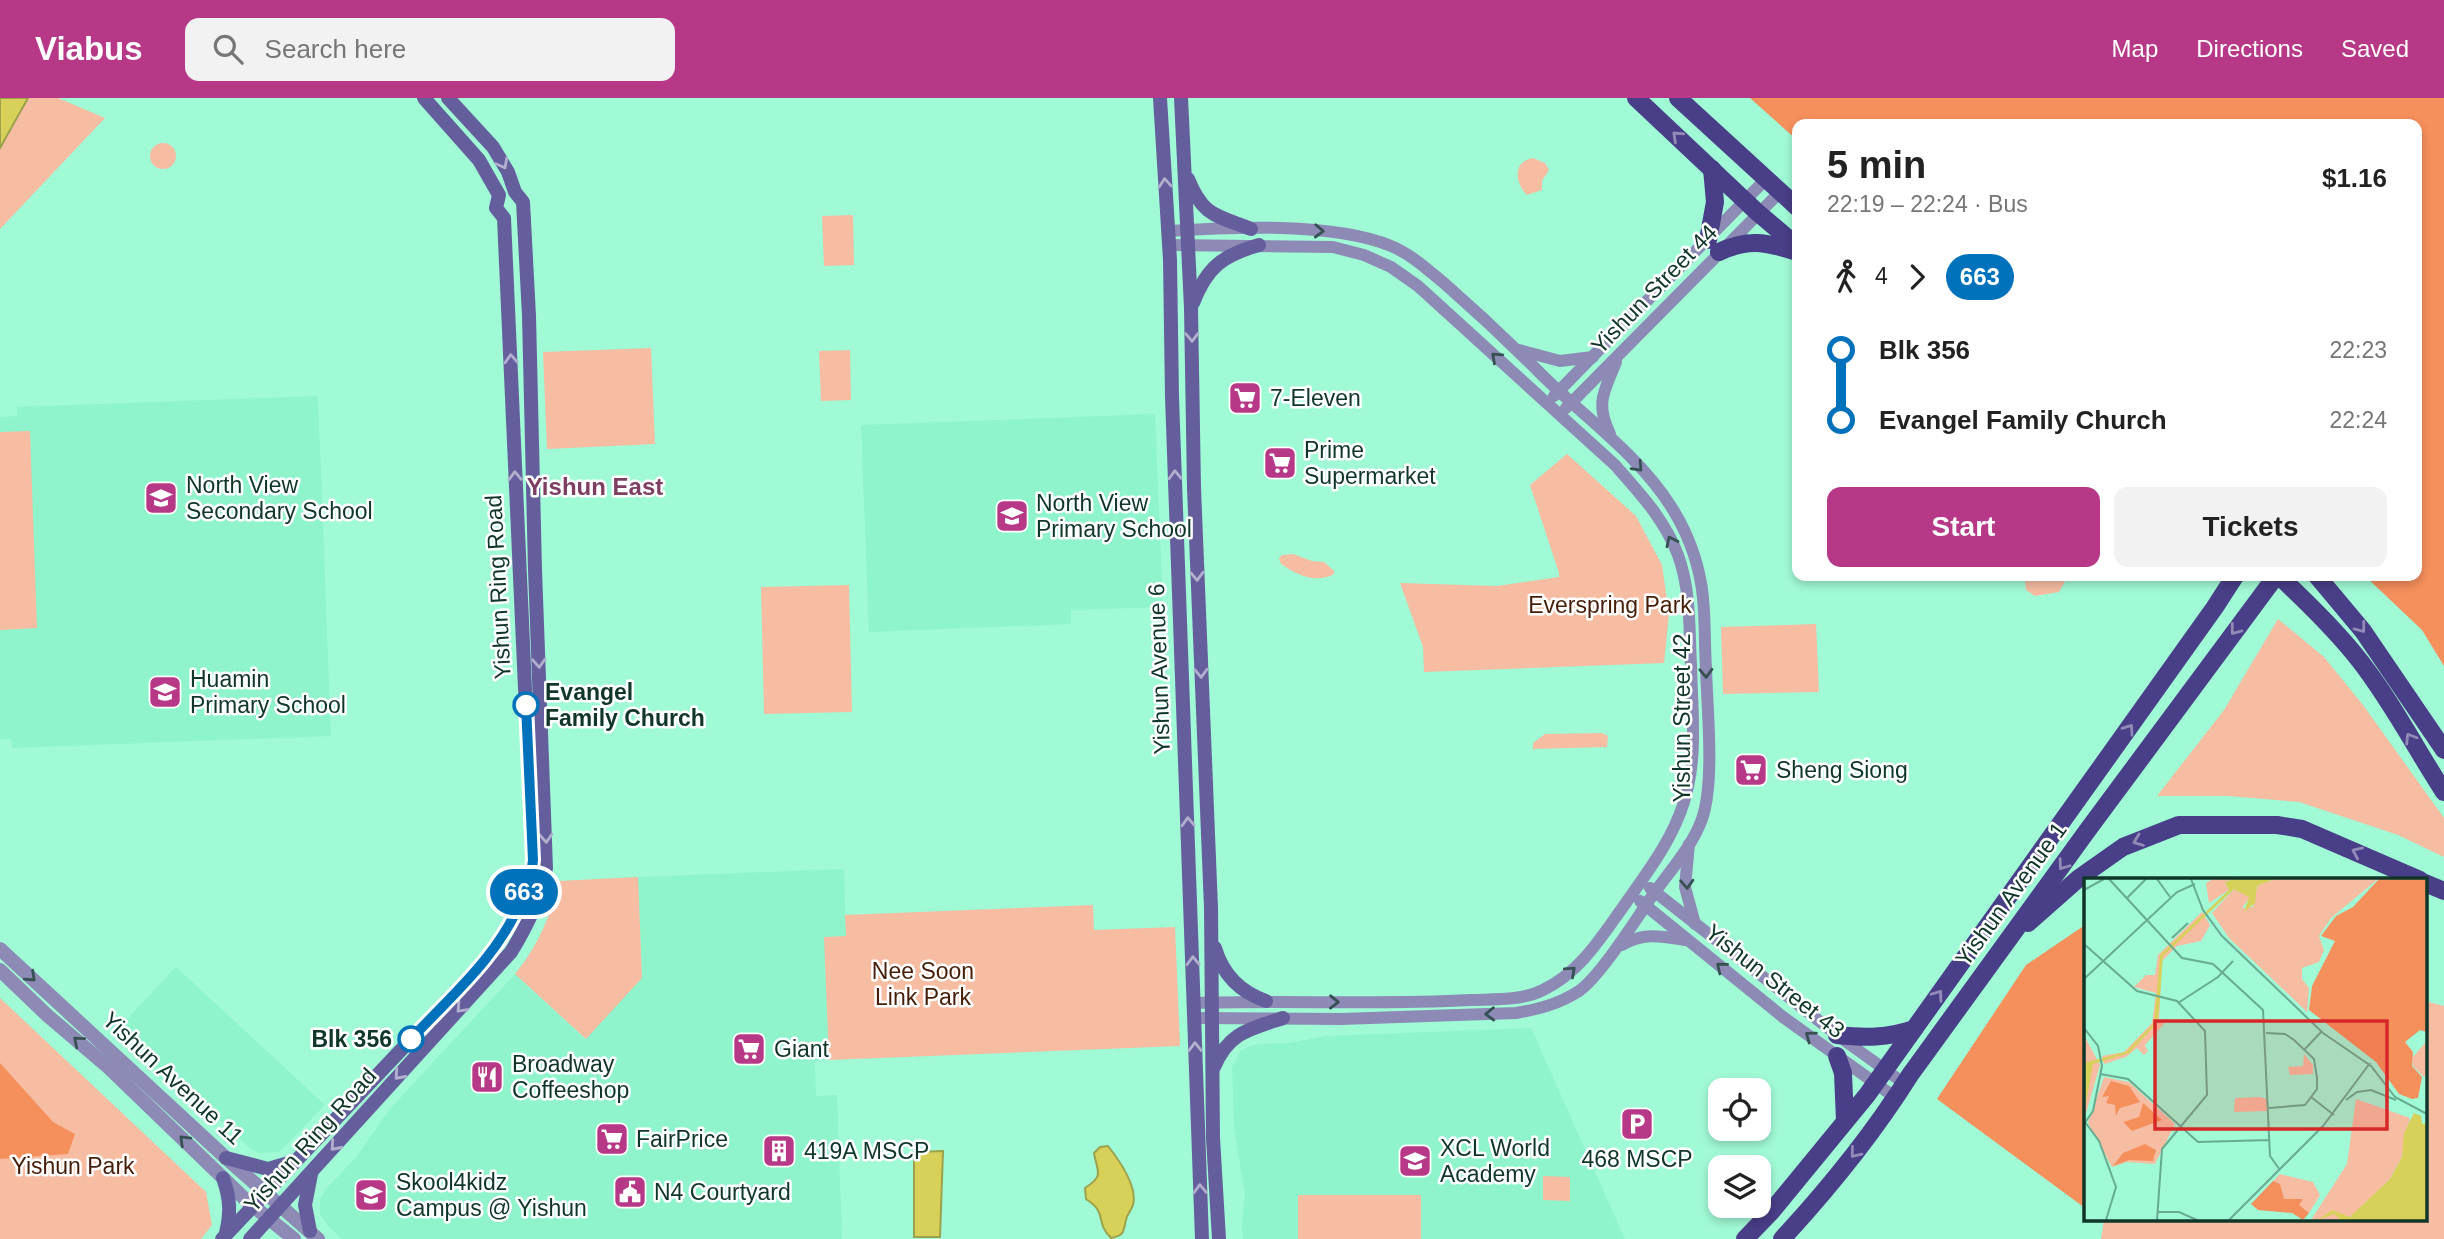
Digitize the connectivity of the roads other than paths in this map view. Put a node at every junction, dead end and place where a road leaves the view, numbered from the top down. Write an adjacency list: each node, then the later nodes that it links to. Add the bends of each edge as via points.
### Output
1 (424, 98): 12 (main road, Yishun Ring Road, via 479,160)
2 (449, 98): 10 (main road, Yishun Ring Road, one-way to 10, via 493,147)
3 (1160, 98): 19 (main road, Yishun Avenue 6, one-way to 3)
4 (1181, 98): 7 (main road, Yishun Avenue 6)
5 (1636, 98): 8 (main road, one-way to 5)
6 (1678, 98): 9 (main road)
7 (1184, 167): 17 (main road, via 1196,199 1206,211); 18 (main road, Yishun Avenue 6)
8 (1712, 169): 14 (main road); 22 (main road)
9 (1766, 179): 11 (main road); 14 (street, Yishun Street 44)
10 (515, 192): 12 (main road); 15 (main road, Yishun Ring Road, via 523,202)
11 (1780, 192): 13 (main road); 14 (street, Yishun Street 44)
12 (499, 195): 16 (main road, Yishun Ring Road, via 496,208)
13 (1792, 203)
14 (1751, 206): 20 (main road); 22 (street, Yishun Street 44)
15 (522, 211): 16 (main road); 39 (main road, Yishun Ring Road, via 530,329)
16 (504, 218): 39 (main road, Yishun Ring Road, one-way to 16, via 517,544)
17 (1251, 229): 18 (street, Yishun Street 42); 25 (street, Yishun Street 42, one-way to 25, via 1343,232 1393,247 1418,261)
18 (1187, 237): 19 (street, Yishun Street 42); 21 (street, Yishun Street 42); 24 (main road, Yishun Avenue 6)
19 (1168, 238): 44 (main road, Yishun Avenue 6, one-way to 19)
20 (1792, 242)
21 (1259, 245): 24 (main road, via 1221,260 1201,282); 30 (street, Yishun Street 42, one-way to 21, via 1418,286 1391,267 1333,247)
22 (1713, 246): 23 (main road, via 1758,242); 26 (street, Yishun Street 44); 27 (street, Yishun Street 44)
23 (1792, 251)
24 (1191, 308): 42 (main road, Yishun Avenue 6, one-way to 42)
25 (1516, 349): 27 (street, via 1560,361); 28 (street, Yishun Street 42)
26 (1619, 356): 29 (street, Yishun Street 44); 32 (street, via 1601,401)
27 (1593, 357): 28 (street, Yishun Street 44)
28 (1559, 392): 29 (street, Yishun Street 42); 30 (street, Yishun Street 44)
29 (1572, 402): 31 (street, Yishun Street 44); 32 (street, Yishun Street 42)
30 (1546, 404): 31 (street, Yishun Street 42)
31 (1559, 416): 46 (street, Yishun Street 42, one-way to 31, via 1684,805 1691,778 1694,751 1685,579 1664,526 1640,492)
32 (1612, 439): 43 (street, Yishun Street 42, one-way to 43, via 1671,506 1690,542 1701,584 1708,790 1702,818)
33 (2219, 581): 38 (main road)
34 (2232, 581): 38 (main road, Yishun Avenue 1)
35 (2274, 581): 54 (main road, Yishun Avenue 1, one-way to 54)
36 (2283, 581): 41 (main road, Yishun Avenue 1, one-way to 36, via 2360,660)
37 (2321, 581): 40 (main road, one-way to 40, via 2363,631)
38 (2215, 607): 63 (main road, Yishun Avenue 1, one-way to 38)
39 (530, 625): 75 (main road, Yishun Ring Road, via 533,860 515,914 498,945 472,975); 76 (main road, Yishun Ring Road, one-way to 76, via 547,851 543,885 533,911 495,970)
40 (2444, 750)
41 (2444, 792)
42 (1209, 831): 44 (main road, via 1202,844 1202,864); 53 (main road, Yishun Avenue 6)
43 (1689, 844): 48 (street, Yishun Street 42); 52 (street, one-way to 52, via 1685,887)
44 (1191, 873): 61 (main road, Yishun Avenue 6, one-way to 44)
45 (2415, 878): 54 (main road, one-way to 54, via 2302,829 2179,825 2123,847)
46 (1642, 881): 48 (street, Yishun Street 43); 50 (street, Yishun Street 42)
47 (2426, 883): 49 (main road)
48 (1655, 891): 51 (street, Yishun Street 42); 52 (street, Yishun Street 43)
49 (2444, 891)
50 (1632, 894): 51 (street, Yishun Street 43); 59 (street, Yishun Street 42, one-way to 50, via 1437,1002 1510,999 1541,991 1568,975 1593,949)
51 (1646, 905): 55 (street, Yishun Street 43); 57 (street, Yishun Street 42)
52 (1695, 924): 64 (street, Yishun Street 43)
53 (1210, 933): 59 (main road, via 1218,961 1229,976 1246,994); 60 (main road, Yishun Avenue 6)
54 (2010, 937): 70 (main road, Yishun Avenue 1)
55 (1689, 940): 57 (street, via 1652,935 1633,938); 66 (street, Yishun Street 43, one-way to 55)
56 (0, 949): 65 (street, Yishun Avenue 11, one-way to 65)
57 (1615, 949): 62 (street, Yishun Street 42, one-way to 62, via 1581,989 1543,1008 1516,1013)
58 (0, 970): 67 (street, Yishun Avenue 11, one-way to 58)
59 (1266, 1001): 60 (street, Yishun Street 42)
60 (1212, 1010): 61 (street, Yishun Street 42); 62 (street, Yishun Street 42); 68 (main road, Yishun Avenue 6)
61 (1195, 1011): 86 (main road, Yishun Avenue 6, one-way to 61)
62 (1283, 1018): 68 (main road, via 1233,1037)
63 (1914, 1030): 64 (main road, via 1879,1038); 69 (main road, Yishun Avenue 1)
64 (1837, 1035): 69 (street, Yishun Street 43)
65 (110, 1051): 67 (street); 72 (street, Yishun Avenue 11)
66 (1837, 1056): 69 (street, Yishun Street 43); 71 (main road, via 1843,1073)
67 (108, 1067): 74 (street, Yishun Avenue 11, one-way to 67)
68 (1212, 1072): 87 (main road, Yishun Avenue 6)
69 (1880, 1077): 70 (street, Yishun Street 43); 71 (main road, Yishun Avenue 1)
70 (1900, 1091): 89 (main road, Yishun Avenue 1, one-way to 89)
71 (1845, 1121): 88 (main road, Yishun Avenue 1)
72 (208, 1140): 73 (street, Yishun Avenue 11); 74 (street)
73 (226, 1158): 75 (main road, via 268,1169); 78 (street, Yishun Avenue 11)
74 (204, 1159): 77 (street, Yishun Avenue 11)
75 (298, 1159): 78 (main road, Yishun Ring Road)
76 (311, 1173): 80 (main road, Yishun Ring Road); 82 (main road, via 305,1205)
77 (223, 1178): 79 (street, Yishun Avenue 11); 83 (main road, via 231,1209)
78 (265, 1192): 79 (main road, Yishun Ring Road); 80 (street, Yishun Avenue 11)
79 (253, 1205): 81 (street, Yishun Avenue 11); 83 (main road, Yishun Ring Road)
80 (281, 1206): 81 (main road, Yishun Ring Road); 82 (street, Yishun Avenue 11)
81 (270, 1218): 84 (main road, Yishun Ring Road); 85 (street, Yishun Avenue 11)
82 (314, 1235)
83 (224, 1237)
84 (250, 1239)
85 (294, 1239)
86 (1202, 1239)
87 (1219, 1239)
88 (1745, 1239)
89 (1782, 1239)

